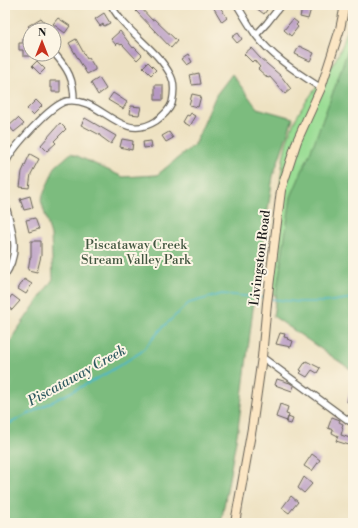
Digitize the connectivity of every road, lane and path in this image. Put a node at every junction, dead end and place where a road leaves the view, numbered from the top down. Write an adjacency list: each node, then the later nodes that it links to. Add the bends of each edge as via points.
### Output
1 (111, 5): 8 (street, via 123,22 165,66 174,82 171,105 164,115 154,122 134,127 120,124 89,104)
2 (237, 5): 5 (street)
3 (281, 5): 5 (street)
4 (345, 5): 7 (main road, Livingston Road)
5 (256, 35): 7 (street, via 284,63)
6 (62, 62): 8 (street, via 71,77)
7 (321, 88): 12 (main road, Livingston Road, via 297,141 281,190)
8 (74, 101): 9 (street, via 62,102 49,112 23,137)
9 (5, 165)
10 (5, 202): 11 (street, via 12,229 14,252 12,264)
11 (5, 275)
12 (262, 357): 13 (street); 14 (main road, Livingston Road)
13 (349, 421)
14 (236, 523)

